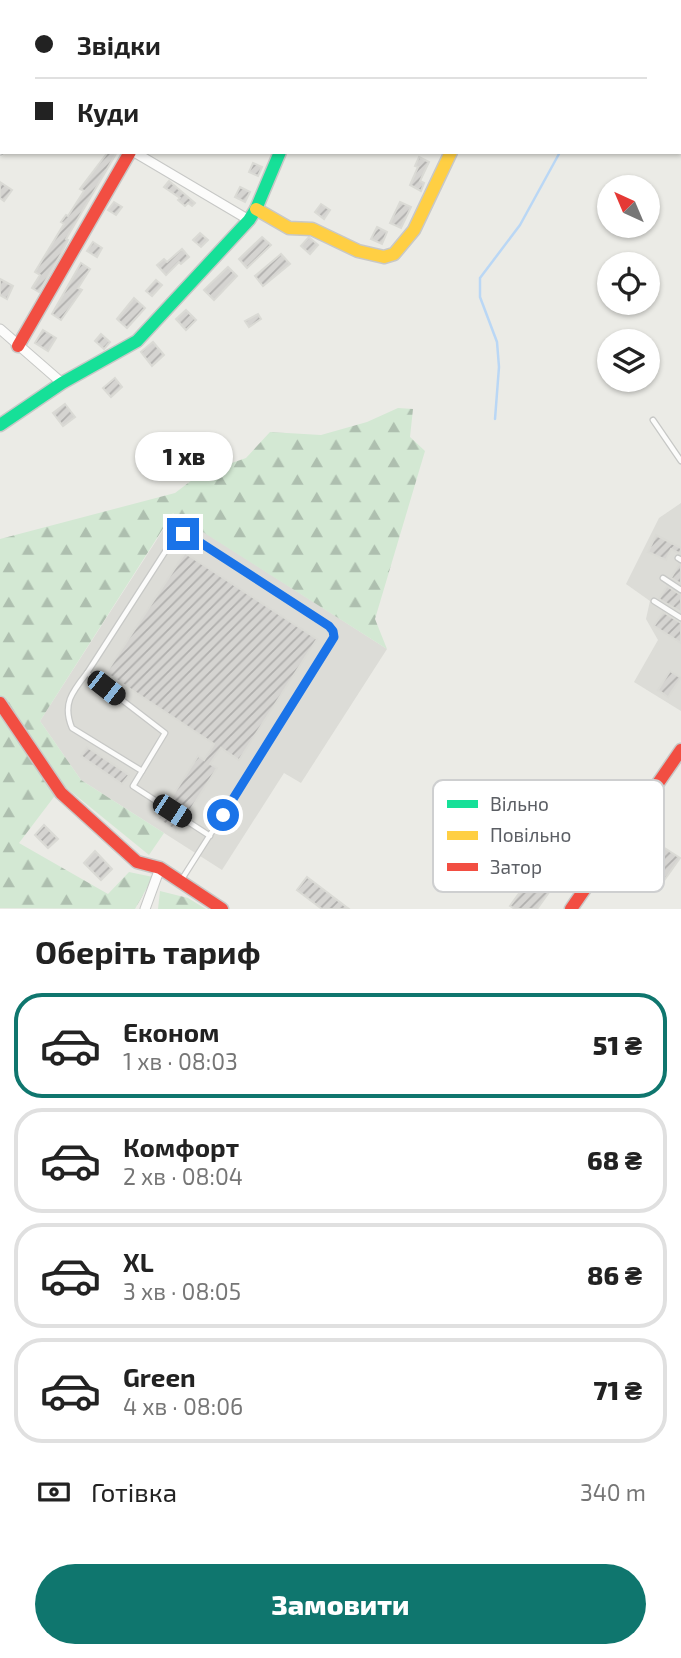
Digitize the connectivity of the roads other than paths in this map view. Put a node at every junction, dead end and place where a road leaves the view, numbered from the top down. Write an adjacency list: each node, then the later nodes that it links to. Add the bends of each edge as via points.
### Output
1 (131, 154): 7 (street)
2 (136, 154): 5 (street)
3 (279, 154): 5 (street)
4 (450, 154): 5 (street, via 413,233 393,255 359,251 313,229 288,228)
5 (253, 214): 8 (street, via 137,341)
6 (0, 329): 7 (street)
7 (18, 346): 8 (street)
8 (62, 383): 10 (street)
9 (653, 420): 11 (lane)
10 (0, 425)
11 (681, 461)
12 (663, 578): 13 (lane)
13 (681, 590)
14 (654, 601): 15 (lane)
15 (681, 618)
16 (86, 673): 19 (lane, via 165,733); 19 (lane, via 69,695 66,707 72,728); 21 (lane, via 172,541 183,534 333,631 331,644)
17 (0, 703): 22 (street, via 61,793 137,862)
18 (681, 750): 20 (street)
19 (142, 771): 21 (lane, via 133,786)
20 (660, 780)
21 (210, 836): 23 (lane)
22 (160, 868): 23 (street); 25 (street)
23 (180, 883): 26 (street)
24 (583, 892): 27 (street)
25 (145, 909)
26 (222, 909)
27 (571, 909)

